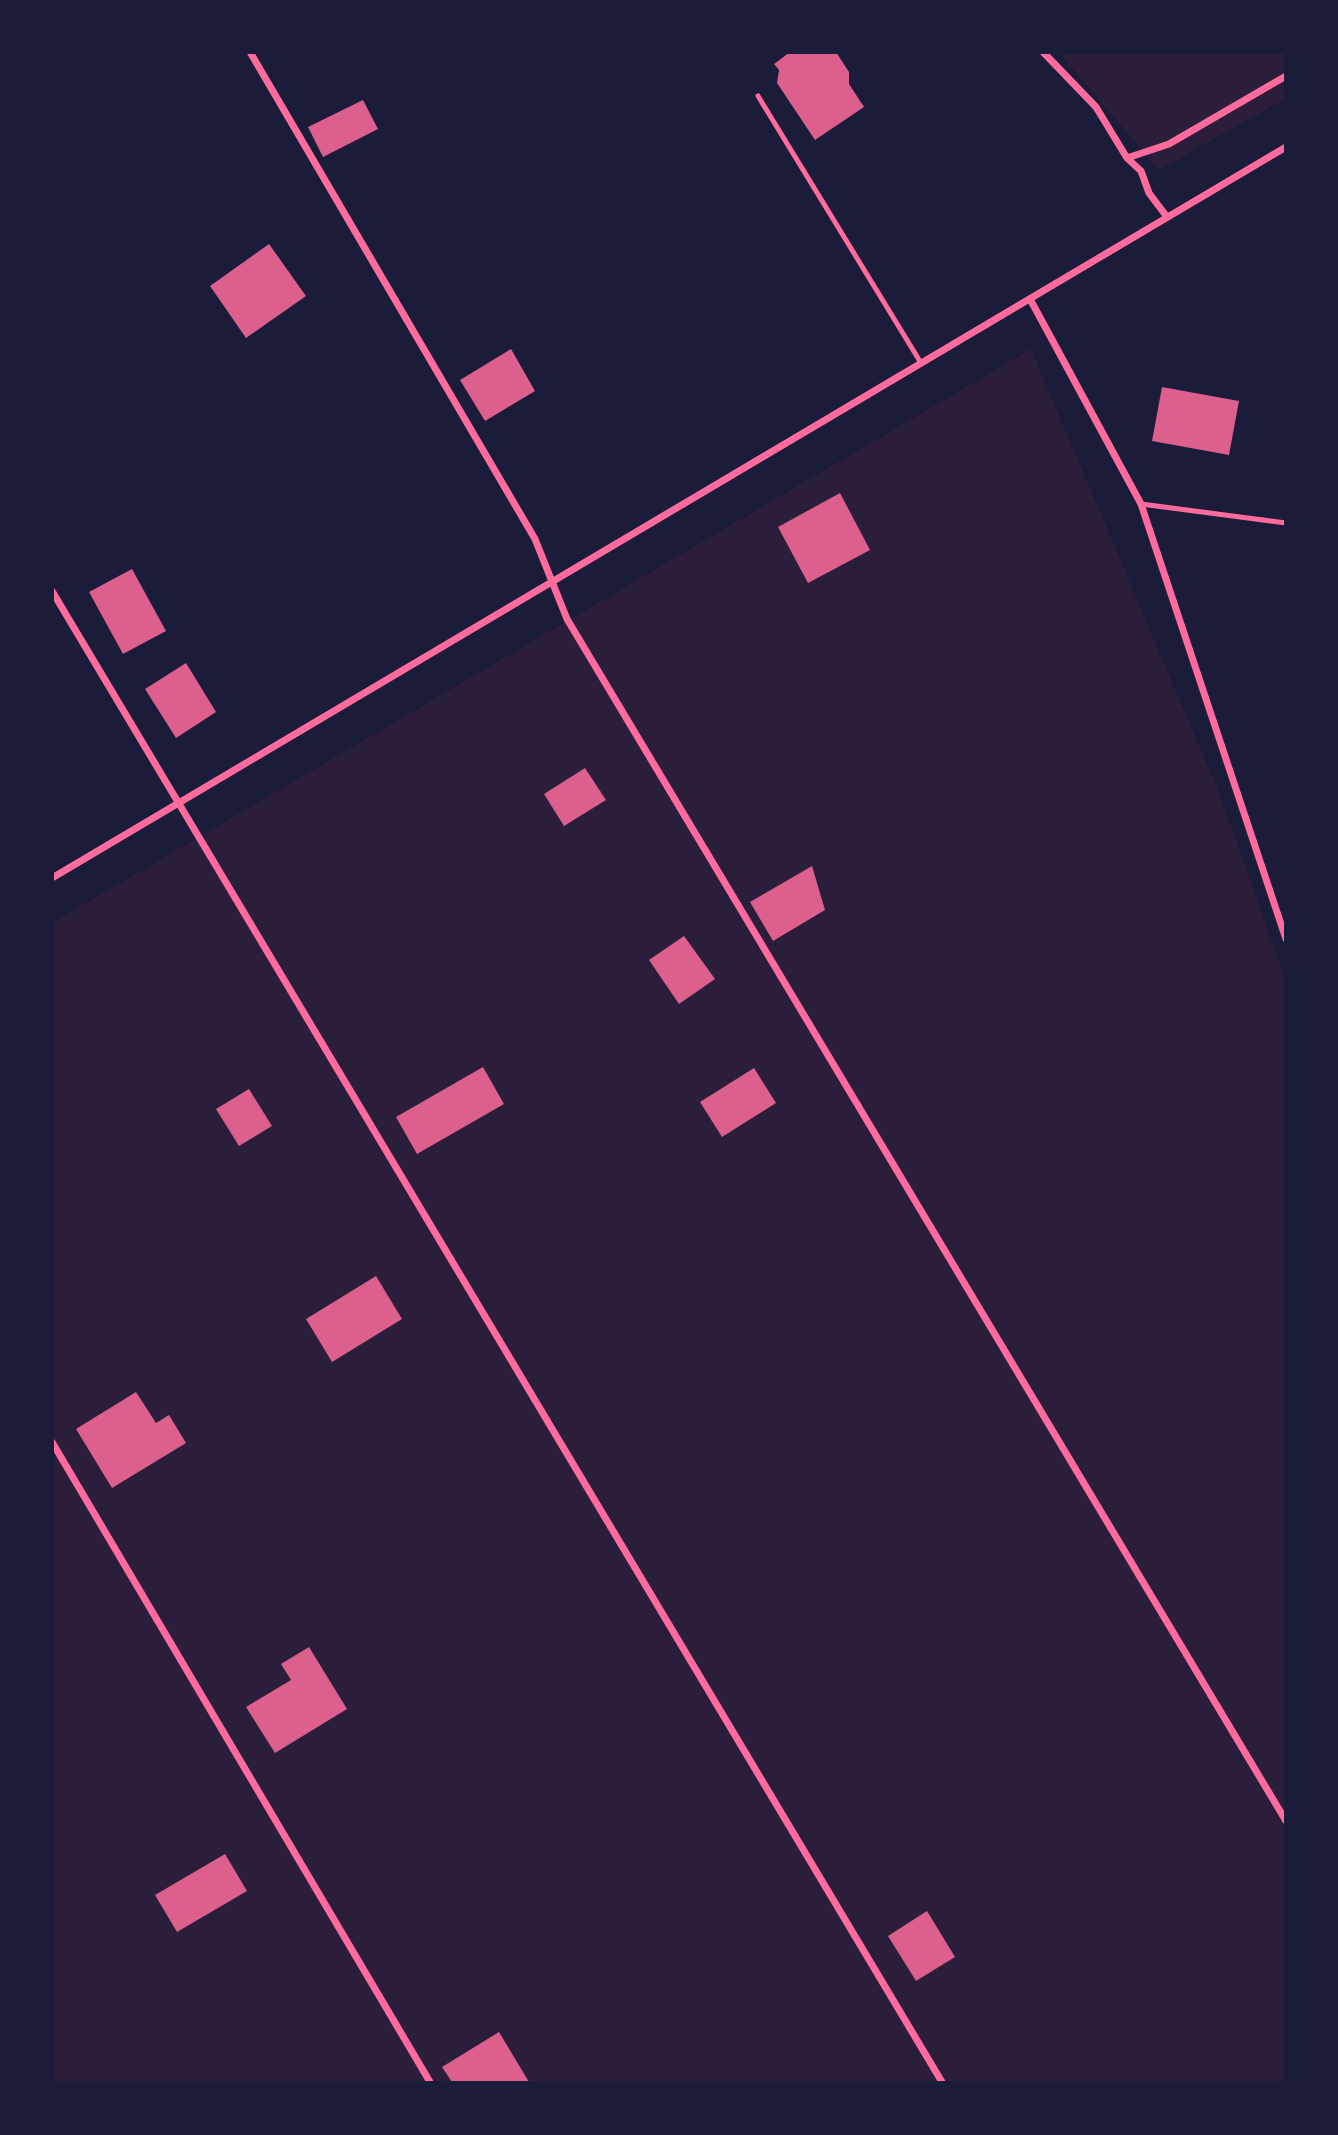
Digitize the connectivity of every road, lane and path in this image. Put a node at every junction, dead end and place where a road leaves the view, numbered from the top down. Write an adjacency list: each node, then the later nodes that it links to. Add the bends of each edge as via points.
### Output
1 (250, 52): 12 (street, via 535,539)
2 (1043, 52): 6 (street, via 1096,107)
3 (1286, 76): 6 (street, via 1169,144)
4 (758, 96): 9 (lane)
5 (1286, 147): 7 (street)
6 (1127, 158): 7 (street, via 1141,171 1149,193)
7 (1167, 217): 8 (street)
8 (1030, 299): 9 (street); 10 (street)
9 (921, 363): 12 (street)
10 (1141, 504): 11 (lane); 16 (street)
11 (1286, 523)
12 (553, 582): 14 (street); 18 (street, via 567,619)
13 (52, 591): 14 (street)
14 (179, 803): 15 (street); 20 (street)
15 (52, 878)
16 (1286, 939)
17 (52, 1442): 19 (street)
18 (1286, 1821)
19 (430, 2082)
20 (942, 2082)

